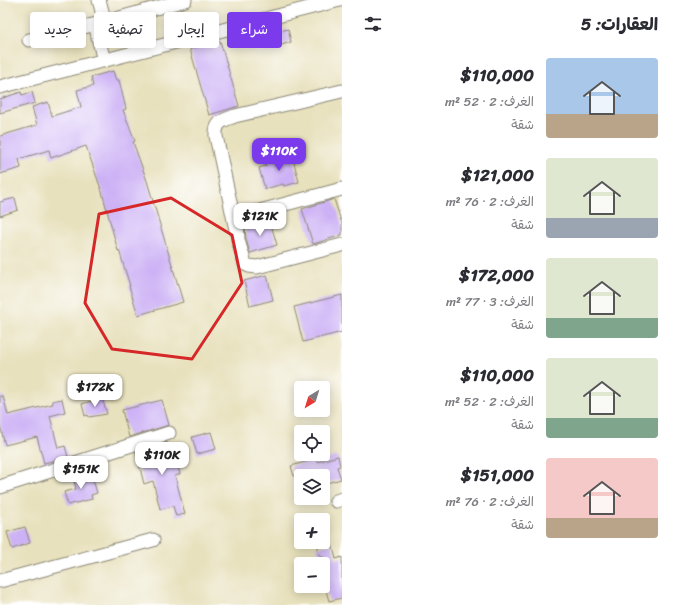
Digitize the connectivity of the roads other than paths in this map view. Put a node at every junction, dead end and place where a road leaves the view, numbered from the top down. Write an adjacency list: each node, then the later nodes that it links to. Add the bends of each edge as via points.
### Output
1 (99, 0): 4 (street)
2 (185, 0): 5 (street)
3 (340, 0): 9 (street)
4 (102, 12)
5 (141, 12)
6 (94, 25): 7 (street)
7 (29, 40)
8 (101, 48): 9 (street)
9 (104, 61): 10 (street)
10 (0, 87)
11 (342, 91): 13 (street, via 225,119 216,128)
12 (342, 189): 13 (street, via 252,213 248,220 237,221)
13 (238, 240): 14 (street, via 245,264 257,267)
14 (342, 245)
15 (170, 433): 16 (street)
16 (0, 487)
17 (153, 540): 18 (street)
18 (0, 581)

